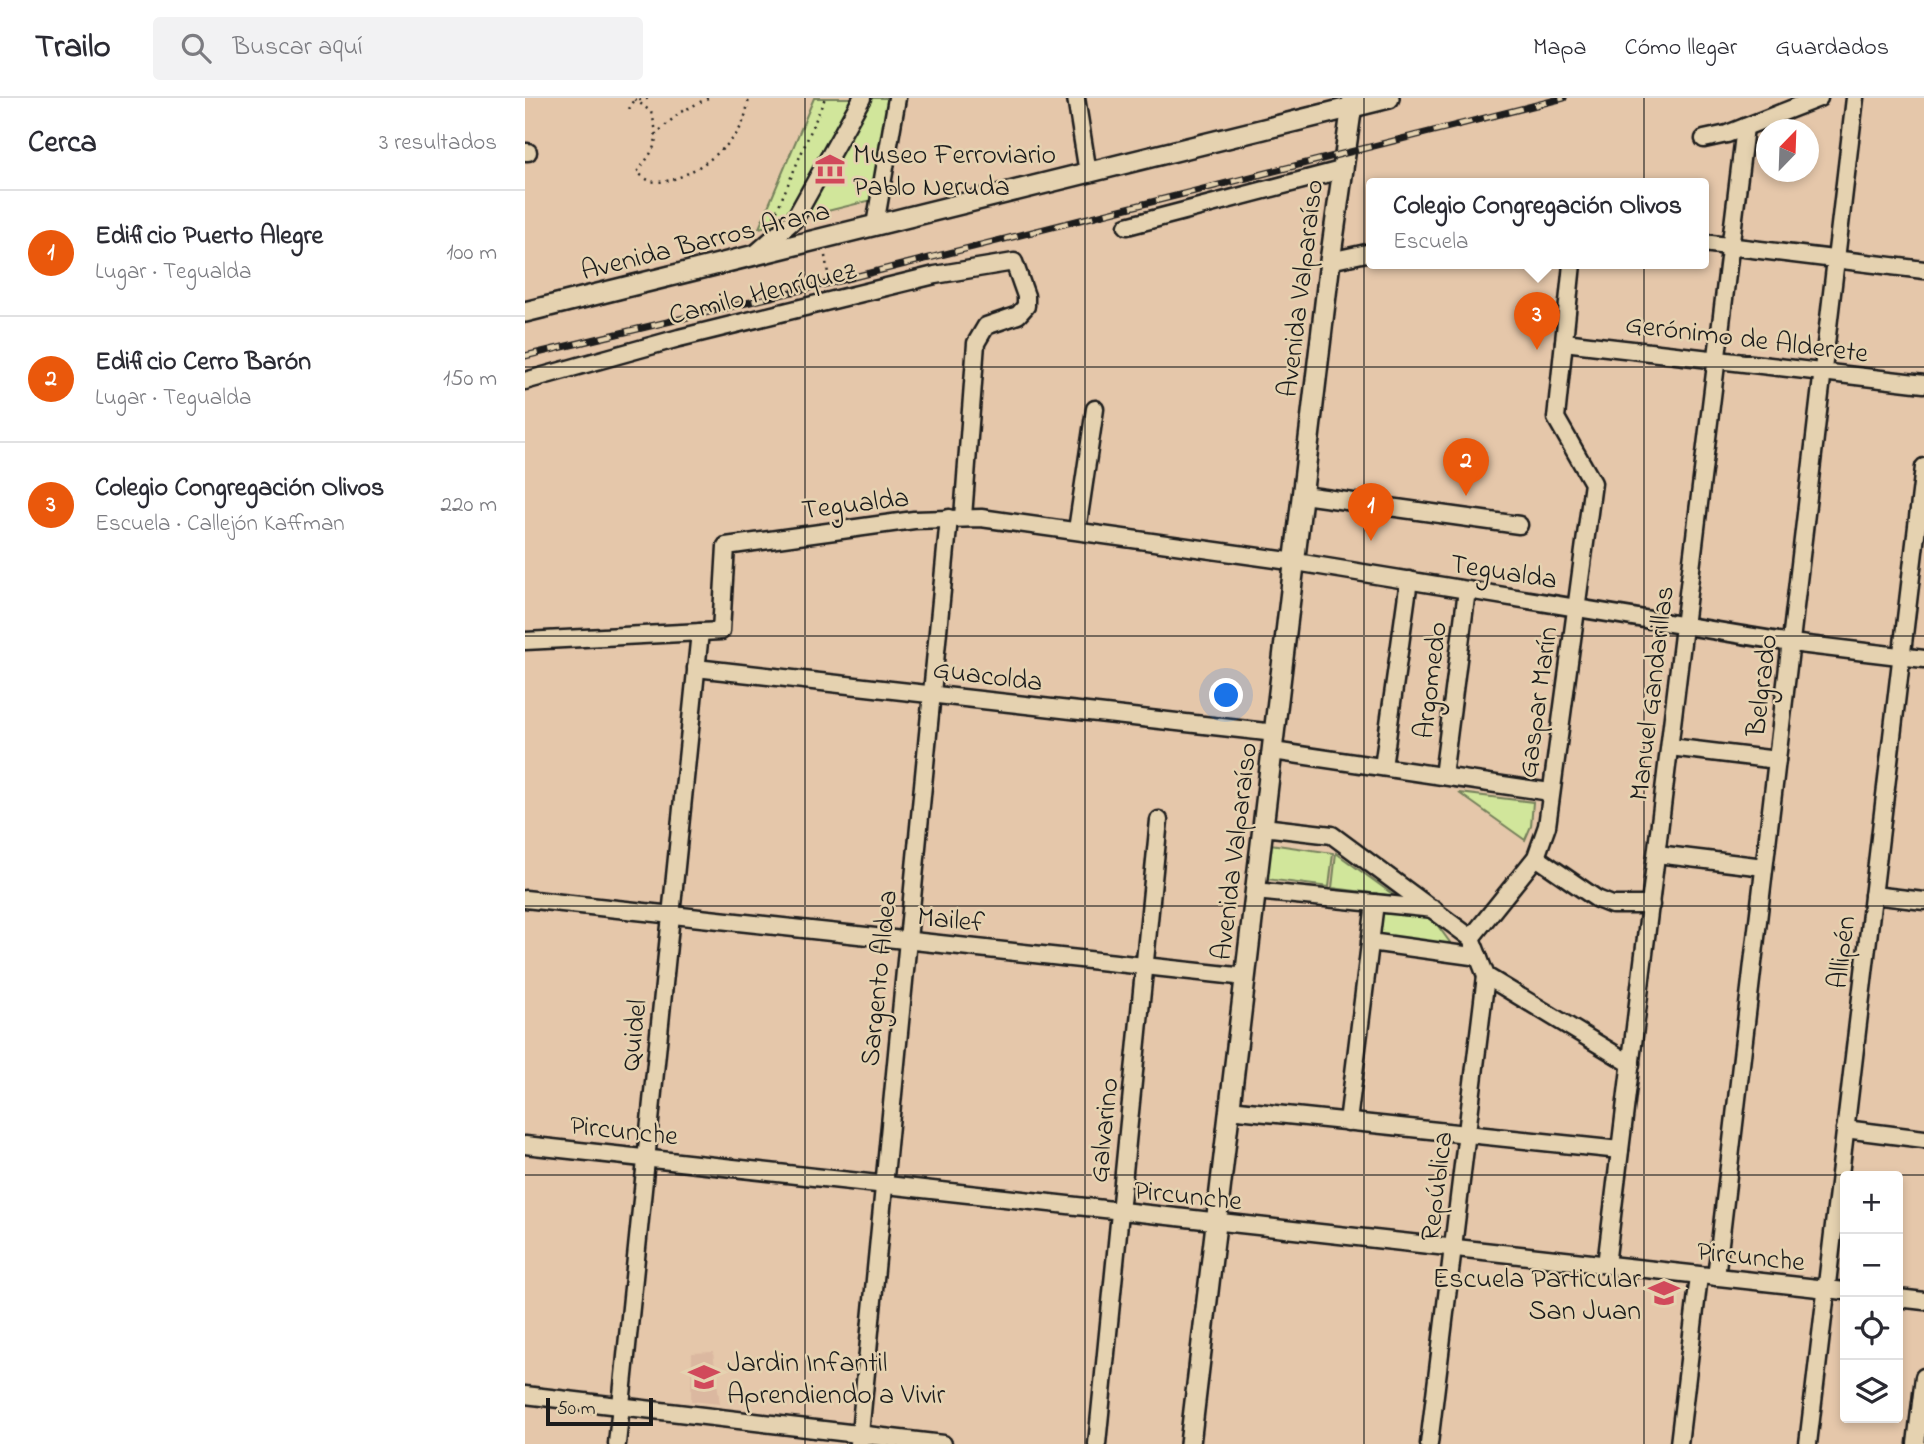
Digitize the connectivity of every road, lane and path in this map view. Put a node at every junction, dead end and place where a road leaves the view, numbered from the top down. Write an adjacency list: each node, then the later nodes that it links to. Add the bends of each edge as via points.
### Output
1 (636, 98): 2 (path); 15 (path); 17 (path, via 651,112)
2 (652, 98)
3 (698, 98): 13 (path)
4 (708, 98): 13 (path)
5 (748, 98): 17 (path, via 747,113 733,140 678,178 651,181 637,172 655,152)
6 (825, 98): 21 (path)
7 (862, 98): 28 (street, via 794,220)
8 (897, 98): 22 (street)
9 (1076, 98): 20 (street)
10 (1389, 98): 14 (main road, Avenida Barros Arana)
11 (1819, 98): 16 (street)
12 (1855, 98): 29 (street, Belgrado)
13 (697, 103): 17 (path)
14 (1352, 103): 19 (main road, Avenida Valparaíso); 20 (main road, Avenida Barros Arana)
15 (629, 109)
16 (1745, 127): 18 (street); 26 (street, Manuel Gandarillas)
17 (655, 135)
18 (1705, 139)
19 (1341, 170): 23 (street); 30 (main road, Avenida Valparaíso)
20 (1088, 173): 22 (main road, Avenida Barros Arana)
21 (770, 225)
22 (875, 225): 24 (main road, Avenida Barros Arana)
23 (1127, 226)
24 (820, 239): 28 (main road, Avenida Barros Arana); 34 (path)
25 (1709, 244): 26 (street)
26 (1732, 246): 29 (street); 37 (street, Manuel Gandarillas)
27 (1366, 253): 30 (street)
28 (754, 256): 35 (main road, Avenida Barros Arana)
29 (1836, 259): 33 (street); 38 (street, Belgrado)
30 (1330, 261): 43 (main road, Avenida Valparaíso)
31 (1014, 262): 39 (street, Camilo Henríquez, via 935,275); 44 (street, Sargento Aldea, via 1026,306 1018,315 986,326 977,343)
32 (1571, 269): 36 (street)
33 (1924, 270)
34 (830, 283)
35 (525, 312)
36 (1564, 342): 37 (street, Gerónimo de Alderete); 50 (street, Gaspar Marín, via 1556,418 1593,483)
37 (1718, 360): 38 (street, Gerónimo de Alderete); 51 (street, Manuel Gandarillas)
38 (1823, 372): 40 (street, Gerónimo de Alderete); 54 (street, Belgrado)
39 (525, 381)
40 (1924, 384)
41 (1095, 409): 46 (street)
42 (1924, 467): 55 (street, Allipén)
43 (1303, 495): 45 (street); 47 (main road, Avenida Valparaíso)
44 (956, 517): 46 (street, Tegualda); 52 (street, Tegualda, via 726,546 721,631); 58 (street, Sargento Aldea)
45 (1518, 525)
46 (1077, 530): 47 (street, Tegualda)
47 (1296, 562): 48 (street, Tegualda); 59 (main road, Avenida Valparaíso)
48 (1409, 580): 49 (street, Tegualda); 62 (street)
49 (1467, 590): 50 (street, Tegualda); 63 (street, Argomedo)
50 (1576, 608): 51 (street, Tegualda); 64 (street, Gaspar Marín)
51 (1685, 626): 54 (street, Tegualda); 60 (street, Manuel Gandarillas)
52 (699, 632): 53 (street); 57 (street, Quidel)
53 (525, 641)
54 (1791, 643): 55 (street, Tegualda); 61 (street, Belgrado)
55 (1901, 656): 56 (street, Tegualda); 71 (street, Allipén)
56 (1924, 659)
57 (696, 668): 58 (street, Guacolda); 77 (street, Quidel)
58 (931, 694): 59 (street, Guacolda); 79 (street, Sargento Aldea)
59 (1274, 742): 62 (street, Guacolda); 66 (main road, Avenida Valparaíso)
60 (1670, 747): 61 (street); 67 (street, Manuel Gandarillas)
61 (1777, 760): 69 (street, Belgrado)
62 (1383, 767): 63 (street, Guacolda)
63 (1443, 776): 64 (street, Guacolda)
64 (1550, 792): 68 (street, Gaspar Marín, via 1547,826)
65 (1159, 821): 82 (street, Galvarino)
66 (1263, 827): 70 (main road, Avenida Valparaíso); 76 (street, via 1332,835)
67 (1657, 854): 69 (street); 75 (street, Manuel Gandarillas)
68 (1536, 857): 75 (street, via 1612,905); 78 (street, Gaspar Marín)
69 (1764, 867): 100 (street, Belgrado)
70 (1255, 891): 74 (street); 84 (main road, Avenida Valparaíso)
71 (1873, 895): 73 (street); 88 (street, Allipén)
72 (525, 898): 77 (street, Mailef)
73 (1924, 901)
74 (1375, 903): 76 (street); 80 (street)
75 (1651, 905): 85 (street, Manuel Gandarillas)
76 (1435, 909): 78 (street)
77 (671, 915): 79 (street, Mailef); 93 (street, Quidel)
78 (1471, 938): 81 (street)
79 (908, 940): 82 (street, Mailef); 94 (street, Sargento Aldea)
80 (1370, 942): 81 (street); 87 (street)
81 (1479, 957): 83 (street)
82 (1145, 966): 84 (street, Mailef); 95 (street, Galvarino)
83 (1486, 976): 85 (street); 89 (street, República)
84 (1246, 977): 86 (main road, Avenida Valparaíso)
85 (1631, 1064): 92 (street, Manuel Gandarillas)
86 (1229, 1109): 87 (street); 96 (main road, Avenida Valparaíso)
87 (1348, 1122): 89 (street)
88 (1845, 1129): 90 (street); 101 (street, Allipén)
89 (1468, 1134): 92 (street); 97 (street, República)
90 (1924, 1139)
91 (525, 1145): 93 (street, Pircunche)
92 (1620, 1150): 98 (street, Manuel Gandarillas)
93 (646, 1157): 94 (street, Pircunche); 107 (street, Quidel)
94 (883, 1185): 95 (street, Pircunche); 108 (street, Sargento Aldea)
95 (1120, 1213): 96 (street, Pircunche); 111 (street, Galvarino)
96 (1216, 1223): 97 (street, Pircunche); 112 (main road, Avenida Valparaíso)
97 (1454, 1250): 98 (street, Pircunche); 113 (street, República)
98 (1606, 1265): 99 (street, Pircunche)
99 (1699, 1276): 100 (street, Pircunche); 114 (street)
100 (1716, 1277): 101 (street, Pircunche)
101 (1826, 1289): 102 (street, Pircunche); 115 (street, Allipén)
102 (1840, 1291)
103 (1903, 1299): 104 (street)
104 (1924, 1301)
105 (1924, 1377): 116 (street)
106 (525, 1395): 107 (street)
107 (621, 1407): 108 (street); 109 (street, Quidel)
108 (859, 1439): 110 (street)
109 (617, 1444)
110 (943, 1444)
111 (1097, 1444)
112 (1190, 1444)
113 (1429, 1444)
114 (1679, 1444)
115 (1808, 1444)
116 (1916, 1444)

